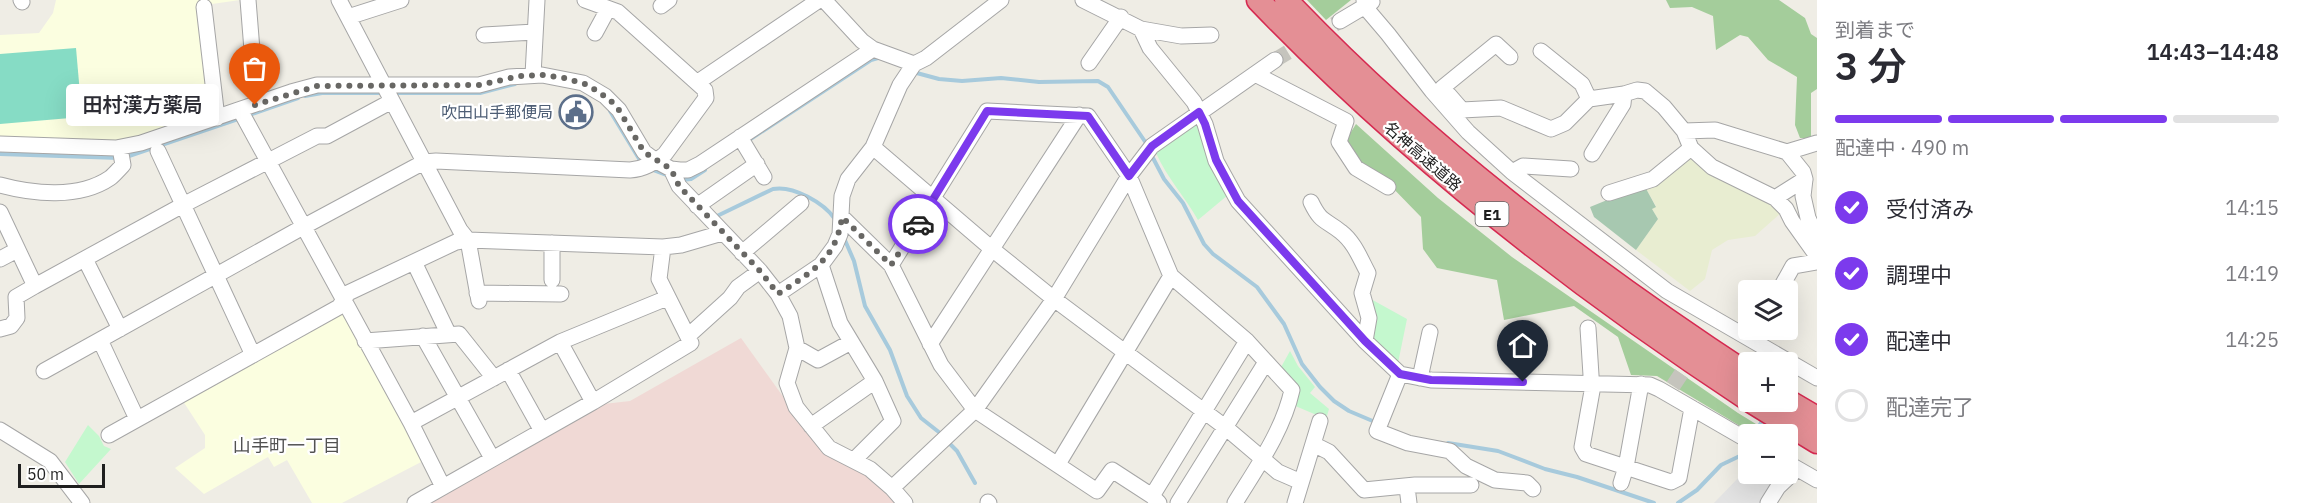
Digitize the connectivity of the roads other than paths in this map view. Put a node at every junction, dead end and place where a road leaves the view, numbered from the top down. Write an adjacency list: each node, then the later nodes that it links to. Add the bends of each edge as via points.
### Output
1 (248, 0): 36 (street)
2 (339, 0): 15 (street)
3 (401, 0): 15 (street)
4 (537, 0): 19 (street)
5 (585, 0): 14 (street)
6 (819, 0): 31 (street)
7 (824, 0): 23 (street)
8 (1083, 0): 16 (street)
9 (1258, 0): 127 (highway, 名神高速道路 / E1, via 1385,123 1538,252 1666,346)
10 (1286, 0): 117 (highway, 名神高速道路 / E1, via 1395,108 1475,175 1648,307)
11 (1368, 2): 17 (street); 32 (street, via 1388,34)
12 (991, 3): 28 (street)
13 (204, 7): 40 (street)
14 (608, 9): 20 (street); 31 (street, via 618,12)
15 (348, 17): 33 (street)
16 (1121, 17): 18 (street); 27 (street)
17 (1340, 21)
18 (1141, 30): 22 (street, via 1181,36); 37 (street, via 1150,48)
19 (535, 32): 21 (street); 30 (street)
20 (594, 33)
21 (484, 35)
22 (1211, 35)
23 (873, 49): 28 (street); 42 (street)
24 (1541, 51): 35 (street, via 1582,84)
25 (1510, 57): 32 (street, via 1496,44)
26 (1275, 60): 29 (street)
27 (1089, 63)
28 (911, 69): 45 (street)
29 (1256, 74): 37 (street); 60 (street, via 1346,121 1339,142 1344,151 1356,168)
30 (533, 75): 33 (street, via 479,85); 51 (street, via 579,81 605,96 619,110 644,152)
31 (698, 82): 51 (street, via 706,98)
32 (1437, 89): 35 (street, via 1462,110 1501,108 1551,129 1565,123); 55 (street, via 1468,132)
33 (389, 93): 36 (street, via 317,86); 52 (street, via 327,136 317,136); 53 (street)
34 (1624, 94): 35 (street); 41 (street, via 1645,91 1664,106); 50 (street, via 1623,104)
35 (1589, 99)
36 (260, 103): 38 (street)
37 (1199, 112): 57 (street, via 1152,146); 109 (street, via 1216,160 1238,201)
38 (242, 115): 40 (street); 52 (street)
39 (1079, 116): 57 (street, via 1088,116); 63 (street, via 987,111); 76 (street)
40 (217, 118): 49 (street)
41 (1684, 131): 46 (street); 48 (street, via 1715,130)
42 (743, 142): 56 (street); 67 (street, via 760,170)
43 (1817, 143): 48 (street)
44 (0, 144): 49 (street)
45 (873, 147): 63 (street); 69 (street, via 848,180 842,196)
46 (1691, 148): 61 (street, via 1653,179 1634,178); 62 (street, via 1712,166)
47 (158, 152): 66 (street)
48 (1787, 152): 58 (street)
49 (121, 154): 59 (street, via 123,165 109,178 88,187 57,193)
50 (1592, 154)
51 (656, 161): 53 (street, via 630,170); 56 (street)
52 (267, 162): 66 (street); 70 (street)
53 (424, 162): 70 (street); 73 (street)
54 (1571, 169): 55 (street, via 1523,166)
55 (1512, 172): 100 (street, via 1714,325)
56 (673, 175): 67 (street)
57 (1129, 176): 88 (street); 95 (street)
58 (1805, 179): 62 (street); 72 (street, via 1803,196)
59 (0, 184)
60 (1389, 187)
61 (1609, 194)
62 (1775, 198): 79 (street)
63 (933, 199): 76 (street); 85 (street)
64 (1311, 202): 109 (street, via 1318,218 1352,243 1368,273 1362,293 1369,318)
65 (801, 203): 78 (street)
66 (183, 205): 81 (street); 87 (street)
67 (698, 206): 71 (street)
68 (0, 212): 77 (street)
69 (842, 217): 84 (street, via 835,246); 85 (street)
70 (303, 227): 87 (street); 96 (street)
71 (722, 233): 75 (street); 78 (street)
72 (1817, 237)
73 (468, 240): 74 (street); 82 (street); 92 (street, via 478,297)
74 (552, 243): 75 (street); 89 (street)
75 (663, 247): 94 (street, via 659,279)
76 (992, 249): 95 (street); 112 (street)
77 (18, 250): 80 (street); 91 (street)
78 (742, 253): 86 (street)
79 (1817, 256)
80 (0, 259)
81 (86, 259): 91 (street); 99 (street)
82 (414, 262): 96 (street, via 348,293); 102 (street)
83 (1817, 262): 90 (street, via 1793,266)
84 (821, 265): 93 (street); 111 (street)
85 (891, 265): 112 (street)
86 (760, 271): 93 (street); 104 (street, via 738,286)
87 (216, 275): 99 (street); 115 (street)
88 (1171, 276): 108 (street); 114 (street)
89 (552, 280)
90 (1785, 280)
91 (36, 286): 98 (street, via 16,297 17,318)
92 (561, 294)
93 (778, 294): 113 (street, via 790,316)
94 (667, 298): 104 (street); 110 (street)
95 (1054, 299): 114 (street); 132 (street)
96 (343, 300): 107 (street); 115 (street, via 339,307)
97 (1588, 328): 125 (street)
98 (0, 329)
99 (120, 329): 105 (street)
100 (1738, 331)
101 (1430, 332): 122 (street)
102 (448, 333): 103 (street); 121 (street, via 459,334)
103 (423, 336): 107 (street); 128 (street)
104 (688, 336): 129 (street, via 691,343)
105 (100, 340): 119 (street); 136 (street)
106 (1761, 340): 123 (street)
107 (365, 341): 138 (street)
108 (1246, 341): 116 (street); 133 (street)
109 (1365, 341): 120 (street)
110 (560, 342): 118 (street); 129 (street)
111 (851, 342): 113 (street, via 818,360); 124 (street)
112 (930, 344): 132 (street)
113 (797, 348): 139 (street, via 787,383 796,407)
114 (1125, 352): 133 (street); 150 (street)
115 (253, 355): 136 (street)
116 (1266, 362): 140 (street); 148 (street, via 1292,390 1287,412)
117 (1738, 368)
118 (508, 370): 121 (street); 142 (street)
119 (44, 371)
120 (1400, 374): 122 (street); 162 (street, via 1377,431 1408,443 1450,451 1466,466 1495,480 1527,483)
121 (494, 378): 128 (street)
122 (1420, 378): 125 (street)
123 (1817, 378)
124 (875, 381): 139 (street); 149 (street, via 893,421)
125 (1592, 383): 126 (street); 151 (street, via 1582,447 1586,454)
126 (1641, 384): 131 (street, via 1671,390); 151 (street)
127 (1738, 393)
128 (457, 398): 138 (street); 147 (street)
129 (593, 402): 142 (street)
130 (1798, 407): 135 (highway)
131 (1692, 408): 144 (street); 151 (street, via 1679,478 1671,482)
132 (975, 410): 150 (street); 161 (street)
133 (1203, 411): 140 (street); 165 (street)
134 (1769, 412): 145 (highway, 名神高速道路 / E1)
135 (1817, 418)
136 (137, 419): 143 (street)
137 (1320, 421): 146 (street)
138 (411, 423): 158 (street)
139 (811, 426): 149 (street, via 829,448)
140 (1225, 427): 148 (street); 169 (street)
141 (0, 430): 166 (street, via 50,460)
142 (542, 431): 147 (street)
143 (109, 435)
144 (1738, 435)
145 (1817, 442)
146 (1313, 444): 154 (street); 164 (street, via 1329,452)
147 (492, 458): 158 (street)
148 (1263, 458): 154 (street, via 1278,472); 170 (street)
149 (854, 460): 161 (street)
150 (1058, 464): 163 (street)
151 (1626, 467): 155 (street)
152 (1798, 469): 153 (street)
153 (1817, 480)
154 (1301, 482): 171 (street)
155 (1621, 483)
156 (1780, 484): 160 (street)
157 (1471, 485): 159 (street)
158 (443, 487): 167 (street)
159 (1407, 487): 164 (street); 172 (street)
160 (1778, 487): 173 (street); 174 (street)
161 (892, 488): 168 (street)
162 (1532, 491)
163 (1101, 497): 165 (street, via 1112,470)
164 (1362, 497)
165 (1155, 500)
166 (82, 503)
167 (415, 503)
168 (905, 503)
169 (1178, 503)
170 (1235, 503)
171 (1295, 503)
172 (1409, 503)
173 (1768, 503)
174 (1775, 503)

